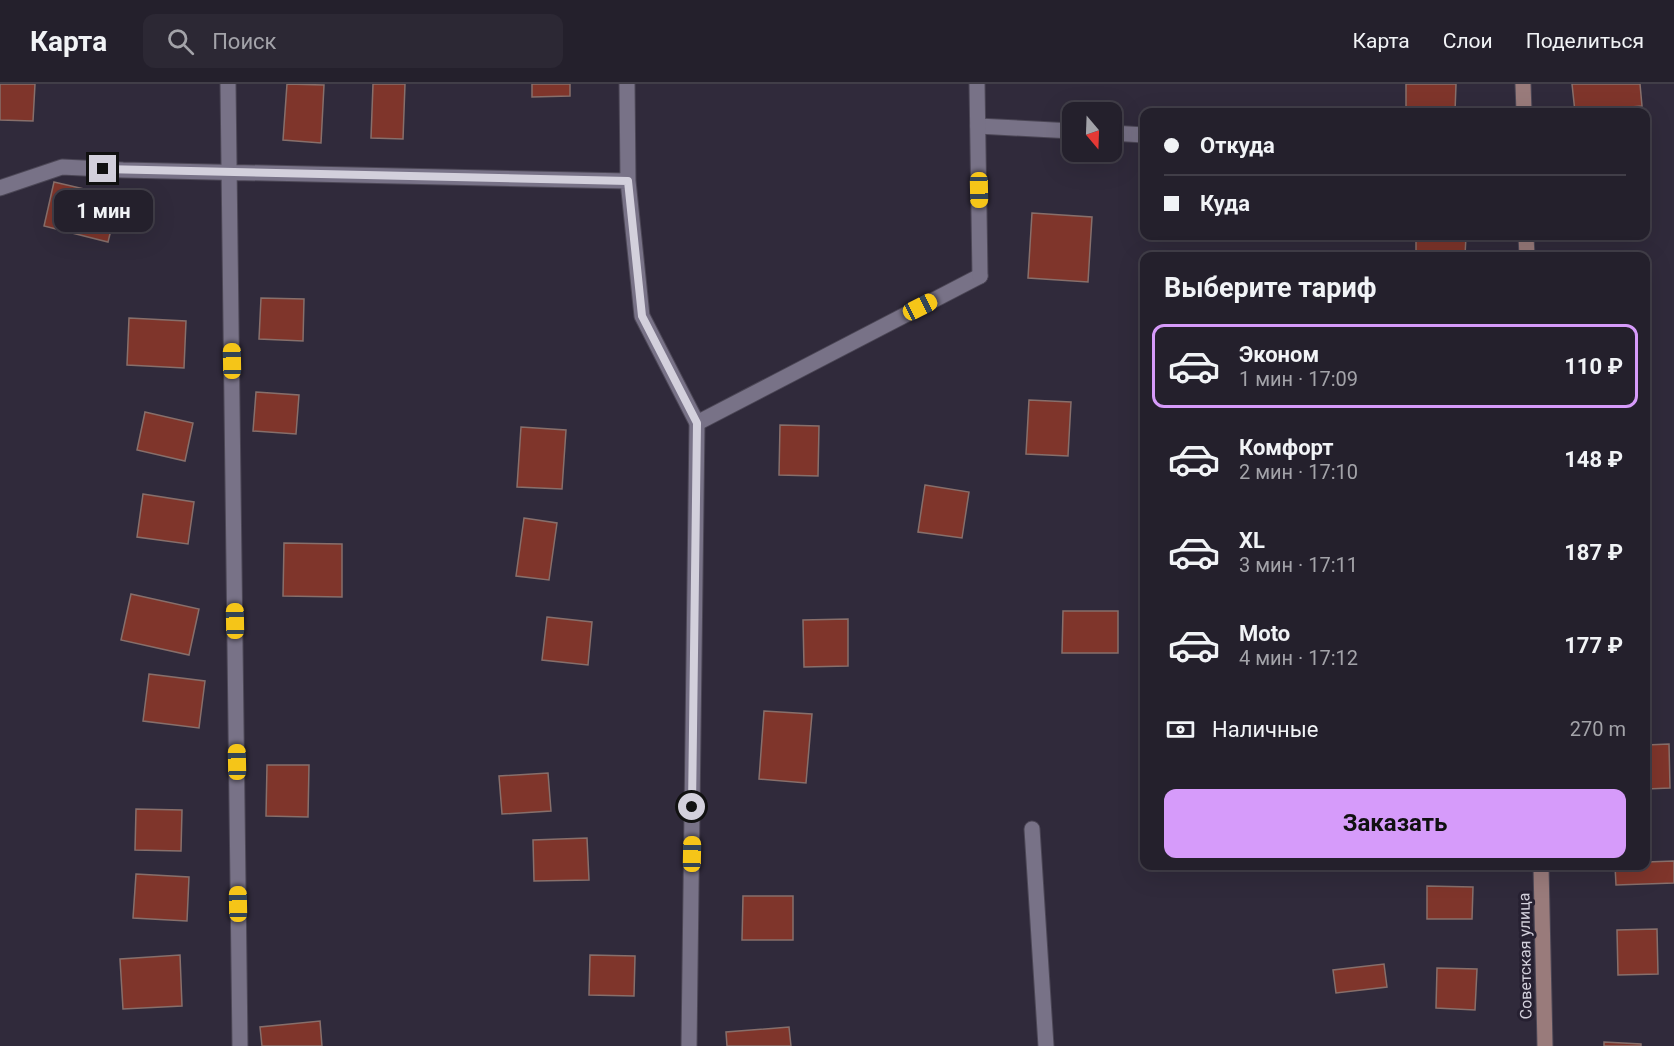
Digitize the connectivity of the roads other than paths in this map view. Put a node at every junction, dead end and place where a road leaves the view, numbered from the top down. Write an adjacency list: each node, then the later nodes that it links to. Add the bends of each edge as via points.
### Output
1 (228, 84): 10 (street)
2 (627, 84): 11 (street)
3 (977, 84): 6 (street)
4 (1523, 84): 5 (main road)
5 (1524, 108)
6 (978, 126): 7 (street); 13 (street, via 980,276)
7 (1062, 130)
8 (1122, 134): 9 (street)
9 (1140, 135)
10 (230, 172): 11 (street); 12 (street, via 62,167); 16 (street)
11 (628, 181): 13 (street, via 642,316)
12 (0, 188)
13 (697, 423): 17 (street)
14 (1032, 829): 18 (street)
15 (1541, 870): 19 (main road, Советская улица)
16 (240, 1046)
17 (689, 1046)
18 (1046, 1046)
19 (1545, 1046)

